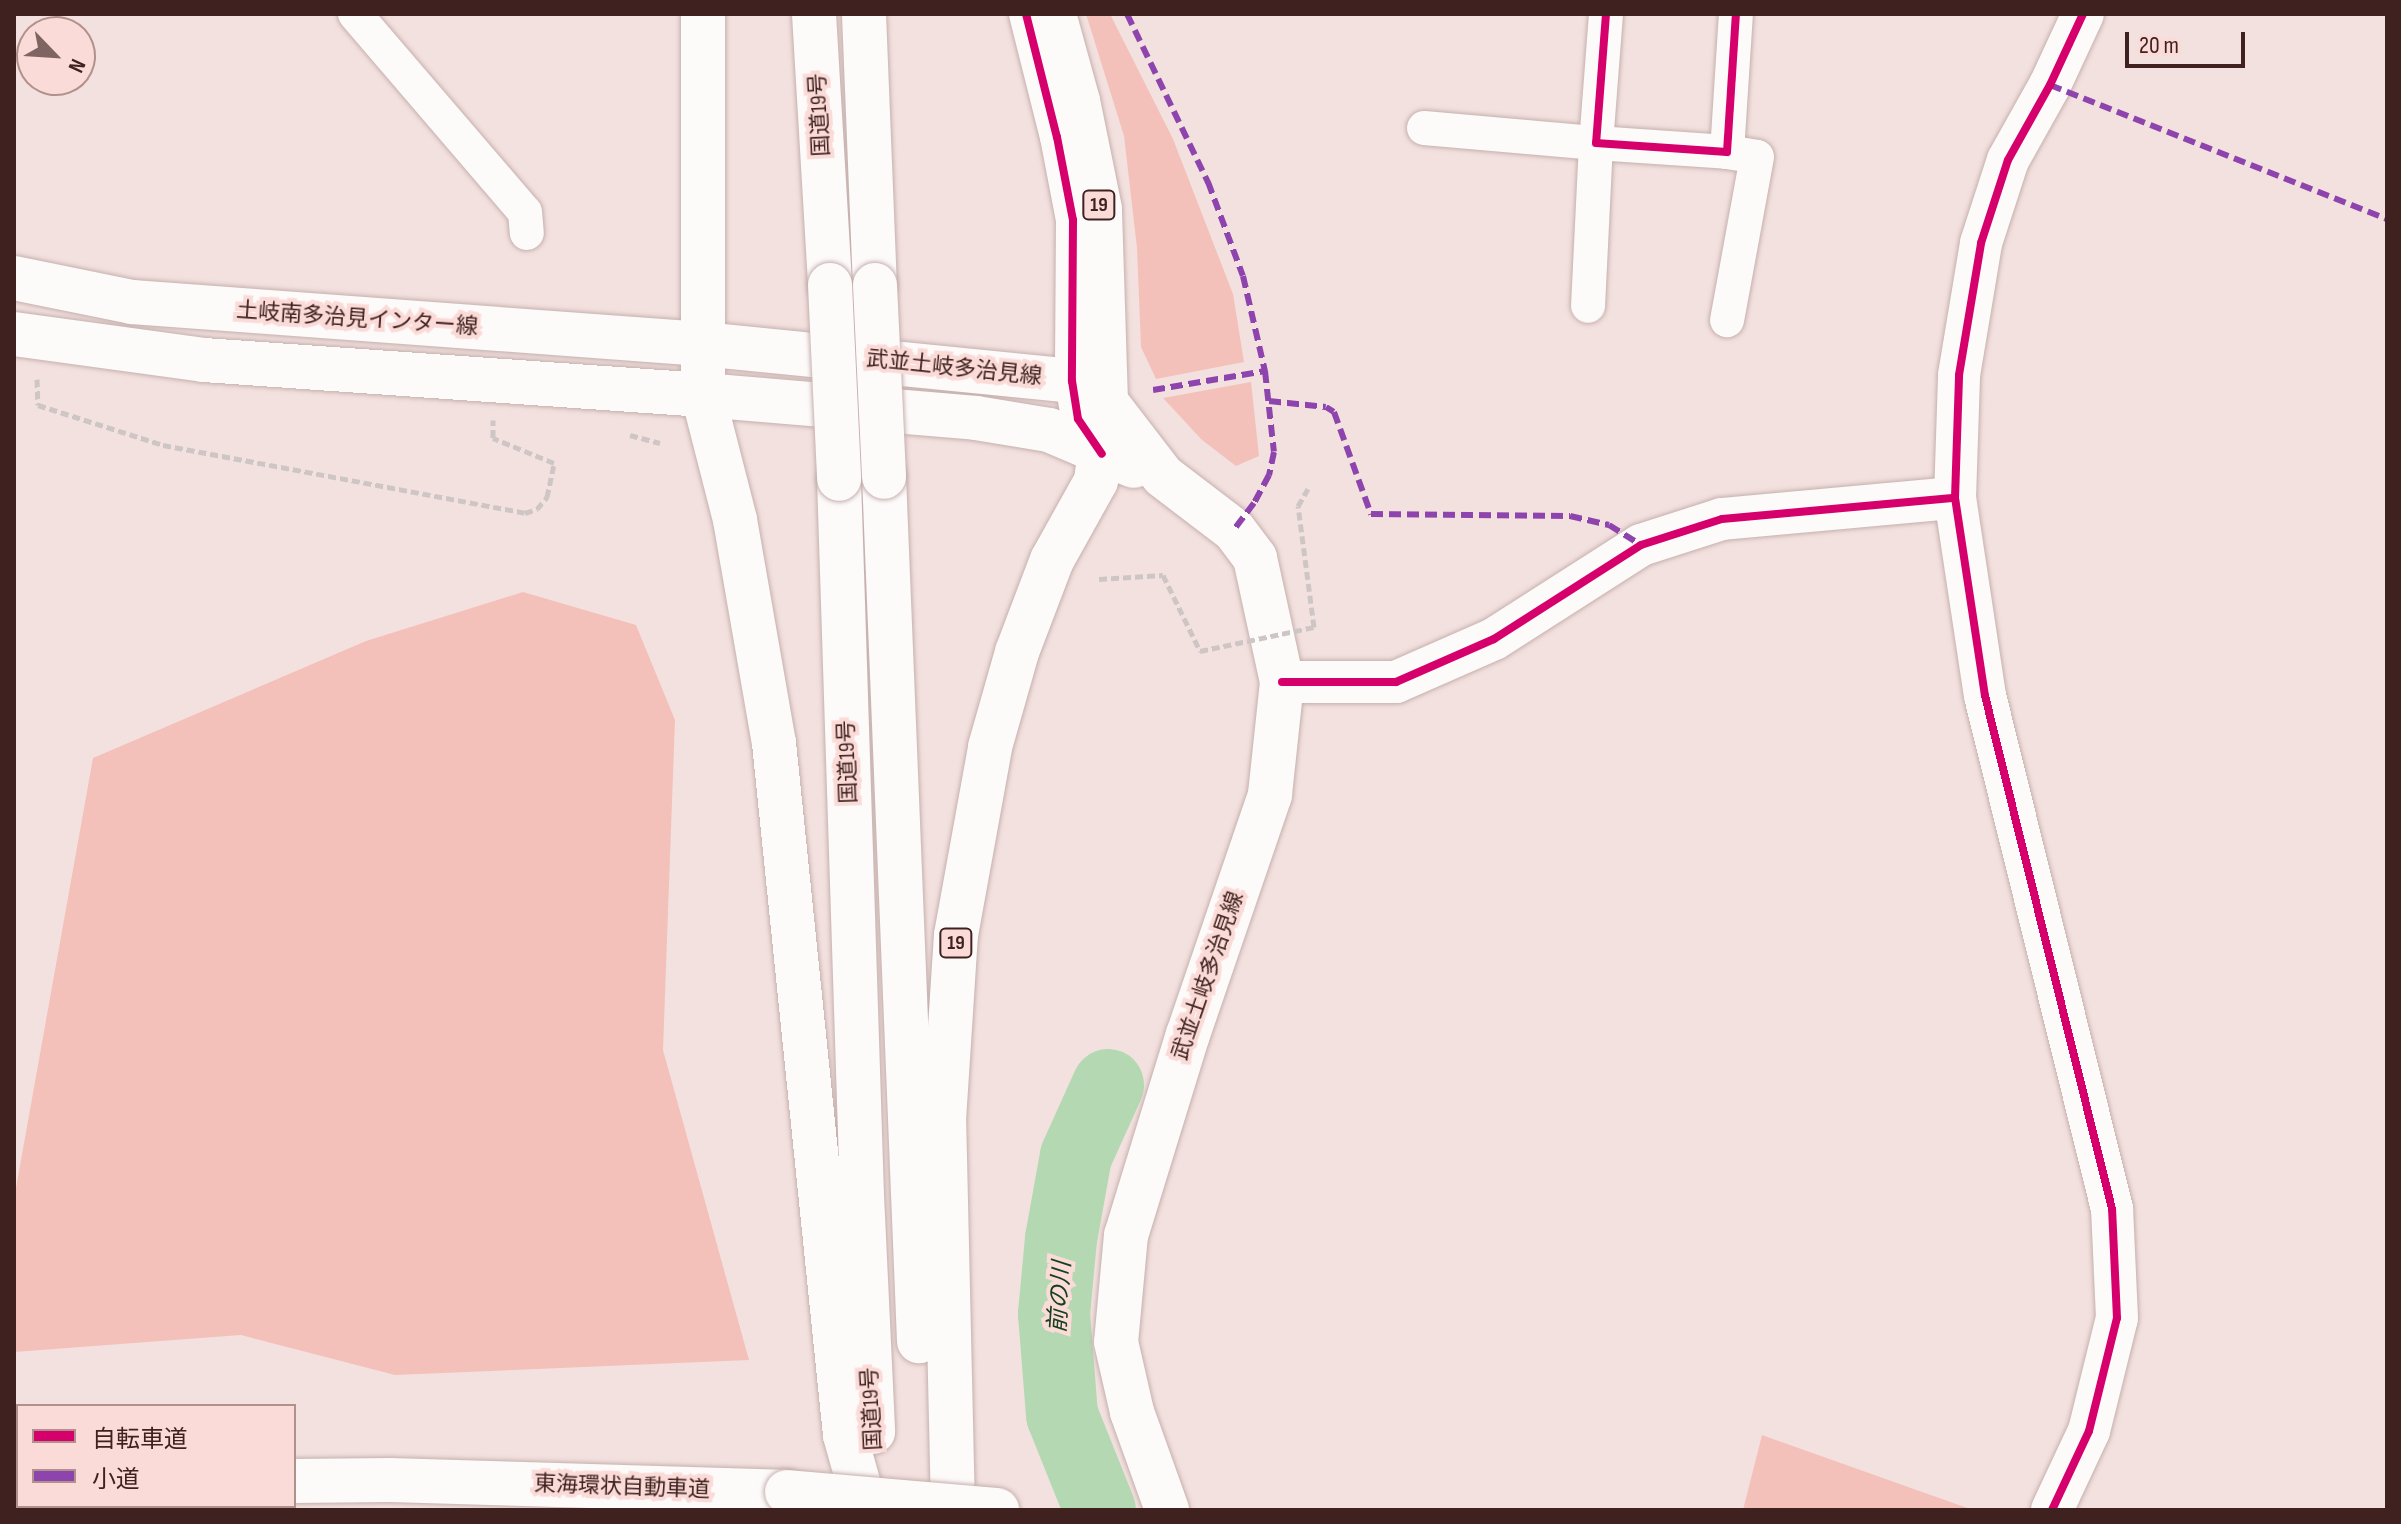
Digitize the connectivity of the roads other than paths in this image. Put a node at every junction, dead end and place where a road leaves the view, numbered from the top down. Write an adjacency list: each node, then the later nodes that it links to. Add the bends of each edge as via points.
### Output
1 (355, 14): 13 (street, via 525,212)
2 (703, 14): 18 (main road)
3 (814, 14): 27 (main road, 国道19号, bridge, via 839,479)
4 (864, 14): 28 (main road, 19, bridge)
5 (1026, 14): 19 (street, via 1073,220)
6 (1054, 14): 19 (main road, 19, via 1100,209)
7 (1606, 14): 11 (street)
8 (1736, 14): 12 (street)
9 (2083, 14): 23 (street, via 2008,160 1981,243 1959,375)
10 (1424, 128): 11 (street)
11 (1596, 143): 12 (street); 15 (street)
12 (1727, 152): 16 (street, via 1757,157)
13 (527, 233)
14 (14, 278): 18 (main road, 土岐南多治見インター線, via 132,302)
15 (1588, 306)
16 (1727, 320)
17 (14, 334): 20 (main road, via 204,360)
18 (702, 344): 19 (main road, 武並土岐多治見線); 20 (main road)
19 (1089, 392): 21 (main road, 19); 22 (main road, 武並土岐多治見線)
20 (703, 395): 21 (main road, 武並土岐多治見線, via 976,418 1049,430); 26 (main road, via 735,520 774,743 845,1435)
21 (1102, 454): 22 (main road, 武並土岐多治見線); 29 (main road, 19, via 1096,481 1052,560 1017,652 990,747 956,935 944,1120)
22 (1163, 476): 24 (main road, 武並土岐多治見線, via 1234,530 1255,558)
23 (1955, 498): 24 (street, via 1722,519 1641,545 1494,639 1396,682); 32 (street, via 1985,696 2112,1209 2117,1318 2089,1431)
24 (1282, 682): 31 (main road, 武並土岐多治見線, via 1270,795 1126,1235 1116,1342 1132,1412)
25 (296, 1481): 30 (main road, 東海環状自動車道, bridge, via 787,1492)
26 (866, 1510)
27 (876, 1510)
28 (925, 1510)
29 (953, 1510)
30 (997, 1510)
31 (1167, 1510)
32 (2052, 1510)

